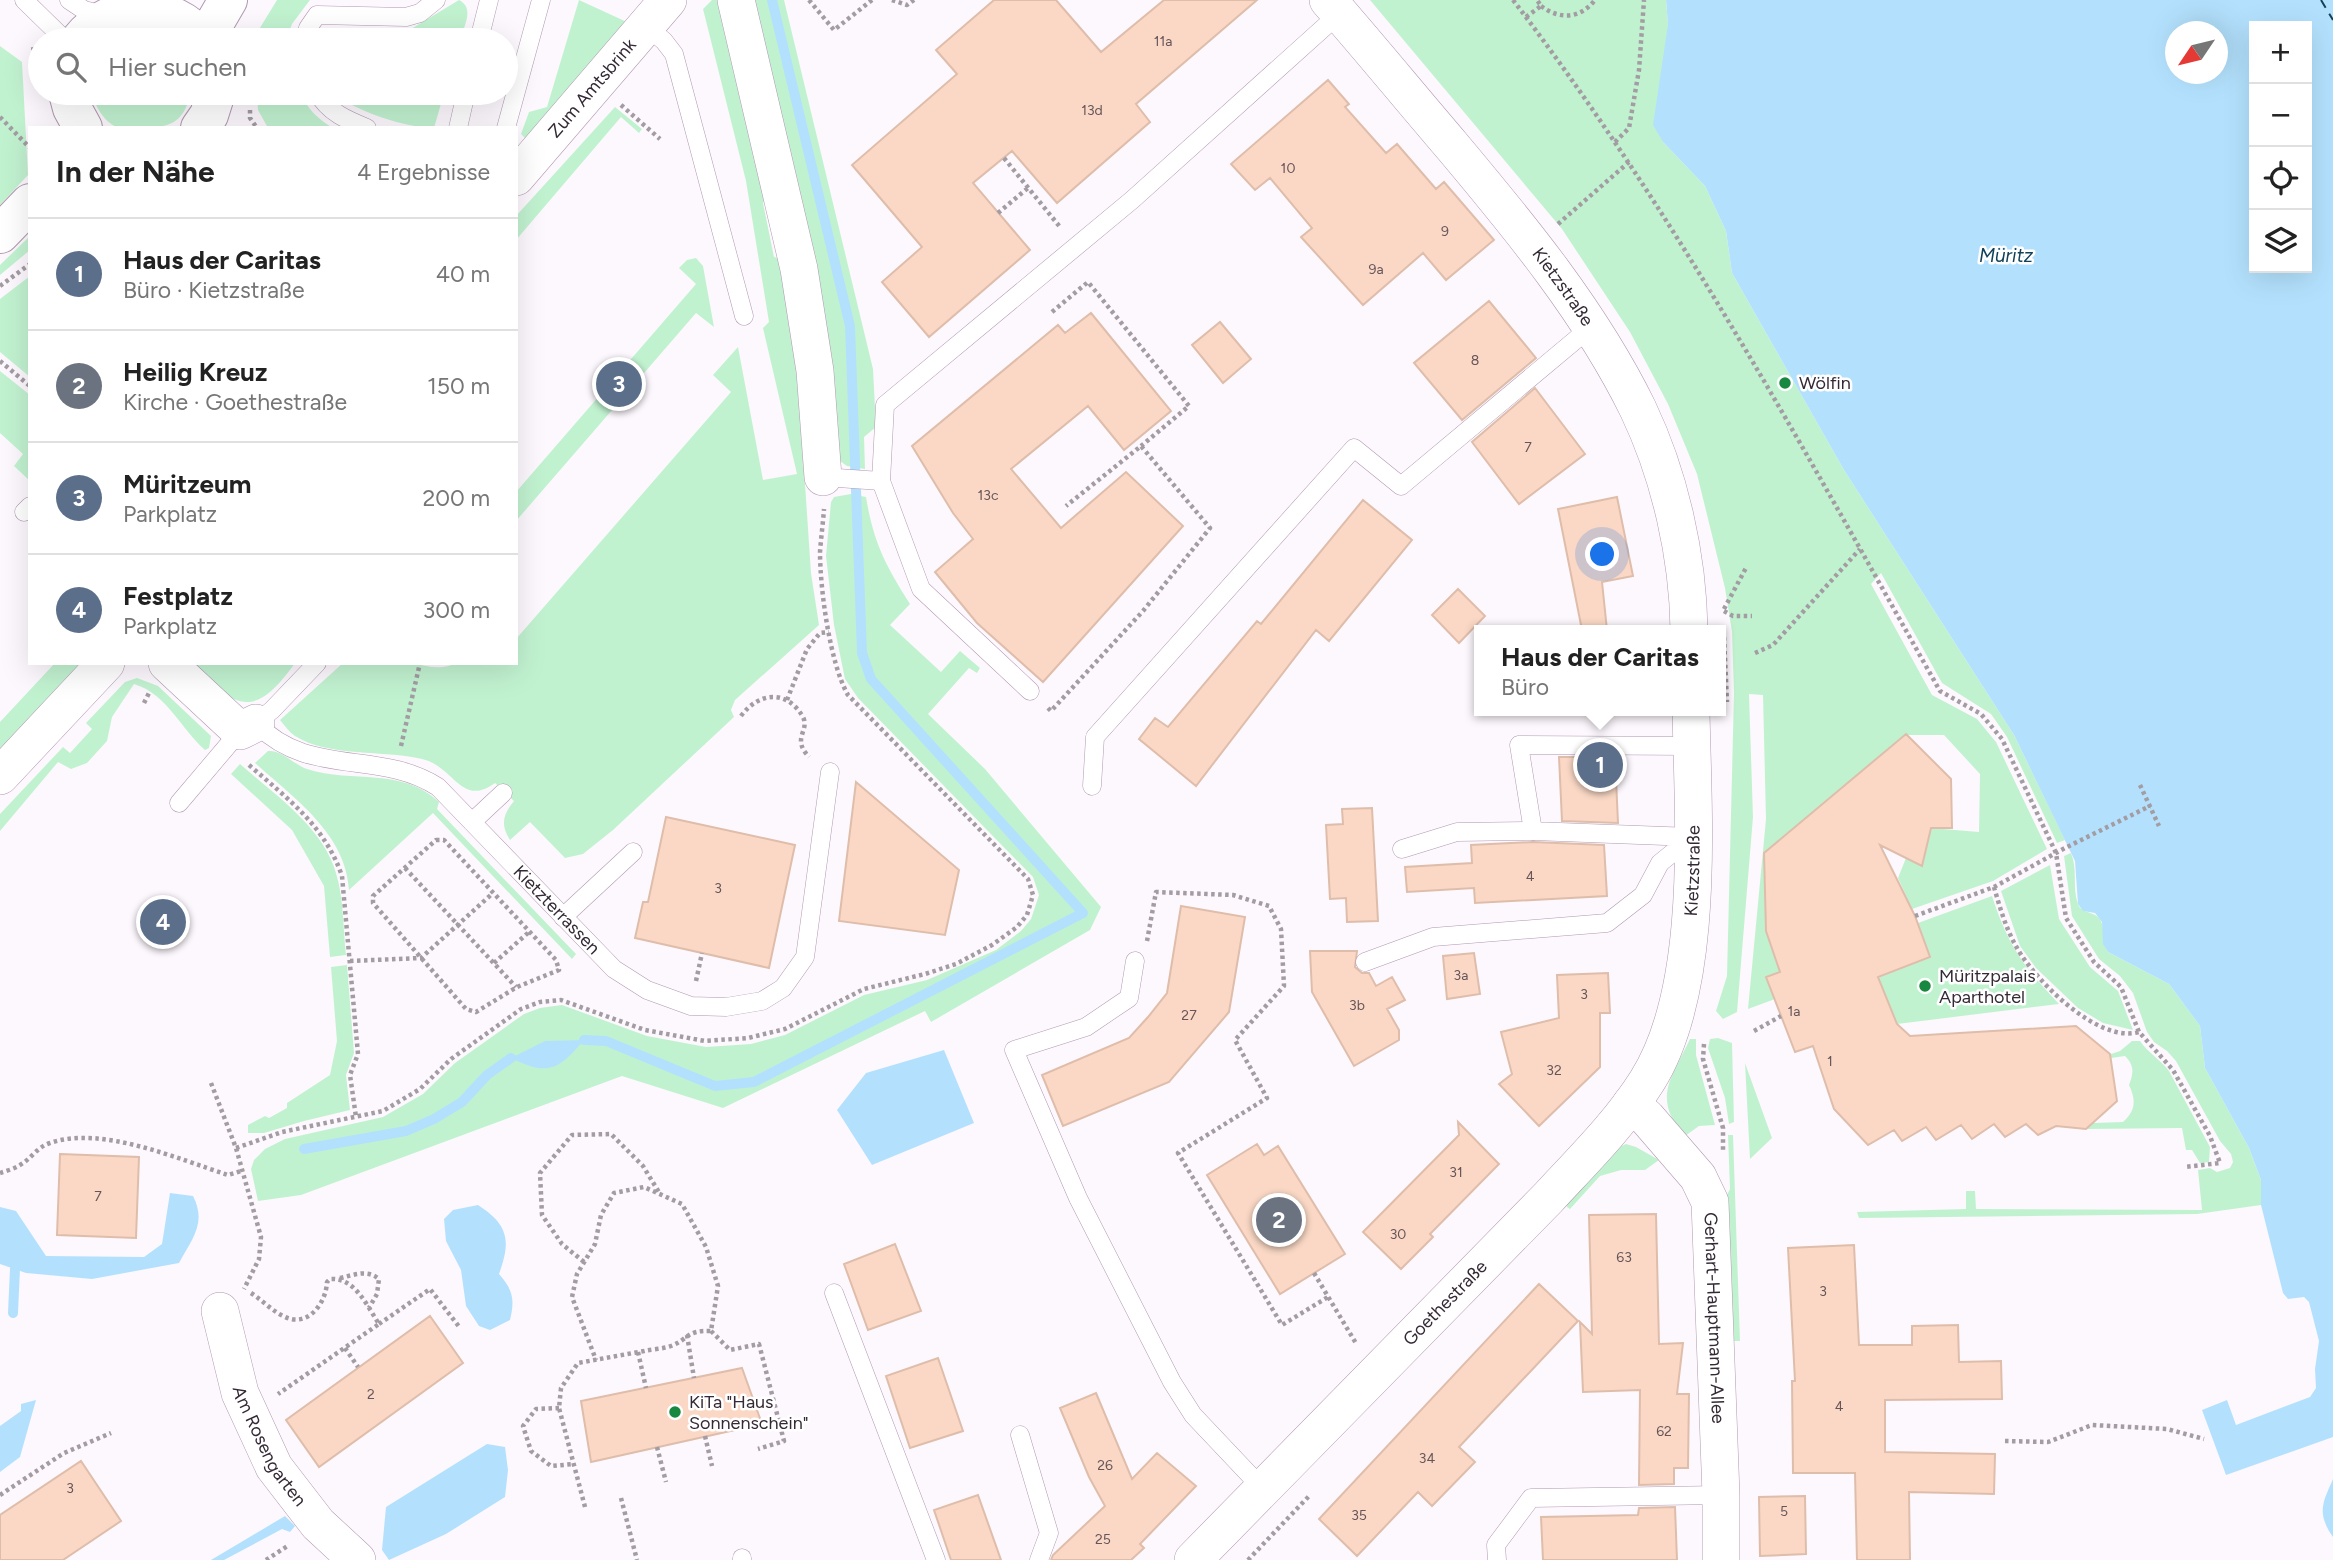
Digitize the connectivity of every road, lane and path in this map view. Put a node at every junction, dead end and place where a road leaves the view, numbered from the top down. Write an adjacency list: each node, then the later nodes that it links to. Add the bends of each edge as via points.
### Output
1 (24, 0): 21 (lane)
2 (69, 0): 21 (lane, via 83,10)
3 (228, 0): 23 (street)
4 (436, 0): 24 (lane, via 406,17 317,15)
5 (489, 0): 25 (lane)
6 (541, 0): 26 (lane)
7 (736, 0): 59 (street, via 799,269)
8 (809, 0): 9 (path, via 834,30)
9 (872, 0)
10 (892, 0): 11 (path, via 907,5)
11 (914, 0)
12 (1513, 0): 20 (path)
13 (1537, 0): 17 (path)
14 (1595, 0): 17 (path, via 1573,16 1561,17)
15 (1644, 0): 40 (path, via 1629,128)
16 (174, 5): 21 (street, via 125,9); 22 (street)
17 (1541, 6): 20 (path)
18 (1334, 7): 49 (street, Kietzstraße); 50 (lane, via 1132,200)
19 (657, 13): 27 (street, Zum Amtsbrink); 54 (lane, via 664,41 674,54)
20 (1526, 17): 40 (path)
21 (78, 26)
22 (192, 28)
23 (213, 28)
24 (308, 28)
25 (482, 28)
26 (518, 84)
27 (597, 84): 39 (path); 44 (street, Zum Amtsbrink)
28 (70, 105): 34 (street)
29 (212, 105): 35 (street)
30 (327, 105): 36 (lane)
31 (463, 105): 37 (lane)
32 (512, 105): 38 (lane)
33 (0, 117): 41 (path)
34 (82, 126)
35 (201, 126)
36 (362, 126)
37 (458, 126)
38 (507, 126)
39 (660, 139)
40 (1615, 142): 43 (path)
41 (28, 146)
42 (1004, 158): 45 (path)
43 (1629, 162): 49 (path); 62 (path, via 1724,313)
44 (518, 175)
45 (1028, 188): 47 (path); 50 (path)
46 (28, 205): 48 (street)
47 (998, 213)
48 (0, 234)
49 (1532, 245): 55 (street, Kietzstraße)
50 (1076, 246): 60 (lane, via 885,405)
51 (28, 265): 52 (path)
52 (0, 286)
53 (1052, 312): 58 (path, via 1088,282 1189,406)
54 (744, 316)
55 (1591, 327): 66 (street, Kietzstraße, via 1638,410 1662,471); 86 (lane, via 1401,486 1354,448 1095,737)
56 (0, 361): 57 (path)
57 (28, 384)
58 (1141, 446): 61 (path); 75 (path, via 1210,528 1143,611 1051,711)
59 (833, 477): 60 (lane)
60 (874, 480): 75 (lane, via 921,589)
61 (1066, 506)
62 (1860, 549): 69 (path, via 1773,645); 96 (path, via 1940,691 1981,714 2002,739)
63 (1720, 597): 64 (path)
64 (1723, 610): 65 (path, via 1733,616); 67 (path)
65 (1752, 616)
66 (1706, 625)
67 (1709, 625)
68 (829, 632): 76 (path, via 820,633 807,649)
69 (1755, 653)
70 (104, 665): 84 (street)
71 (169, 665): 80 (street, Kietzterrassen)
72 (315, 665): 80 (lane, via 272,710)
73 (420, 665): 82 (path)
74 (1726, 689): 77 (path)
75 (1030, 691)
76 (787, 701): 78 (path, via 762,698); 81 (path, via 803,718 800,738)
77 (1727, 715)
78 (741, 716)
79 (1691, 728): 92 (lane, via 1519,745); 93 (street, Kietzstraße)
80 (242, 733): 82 (lane, Kietzterrassen, via 267,735 323,759); 88 (lane); 105 (path, via 335,855 342,876)
81 (807, 755)
82 (396, 768): 90 (lane, Kietzterrassen, via 421,775 438,787)
83 (830, 772): 100 (lane, Kietzterrassen, via 805,957 783,988 762,1001 691,1006 647,990 614,969)
84 (0, 776)
85 (2140, 785): 89 (path)
86 (1093, 786)
87 (503, 793): 90 (lane)
88 (179, 803)
89 (2150, 806): 91 (path); 96 (path)
90 (472, 822): 100 (lane, Kietzterrassen)
91 (2159, 826)
92 (1533, 831): 93 (lane); 94 (lane, via 1457,832)
93 (1692, 837): 107 (lane, via 1660,863 1643,895 1607,923 1433,937); 111 (street, Kietzstraße, via 1690,924 1682,987)
94 (1402, 849)
95 (633, 852): 100 (lane)
96 (2056, 853): 98 (path); 113 (path, via 2066,918 2094,962 2121,987)
97 (405, 867): 99 (path, via 436,840 444,840); 102 (path); 104 (path, via 373,896 373,904)
98 (1994, 887): 101 (path); 113 (path, via 2007,928 2032,970 2075,1012 2128,1035)
99 (493, 893): 102 (path); 103 (path)
100 (563, 916)
101 (1915, 916)
102 (458, 925): 104 (path); 108 (path)
103 (529, 932): 108 (path); 109 (path, via 556,960 559,970)
104 (421, 958): 105 (path); 109 (path, via 466,1009 476,1012)
105 (350, 961): 118 (path, via 358,1054 350,1075)
106 (1135, 961): 129 (path, via 1146,947 1156,892 1233,895 1269,906 1282,929 1284,985 1235,1040 1266,1098 1178,1153 1282,1325); 155 (lane, via 1129,998 1086,1027 1014,1050 1078,1198 1172,1382 1193,1415)
107 (1365, 962)
108 (494, 963): 109 (path)
109 (517, 987)
110 (1781, 1016): 112 (path)
111 (1671, 1027): 117 (street, Goethestraße, via 1658,1061)
112 (1754, 1031)
113 (2139, 1032): 120 (path, via 2173,1070 2220,1163)
114 (1705, 1038): 124 (path, via 1703,1059 1723,1128 1723,1175)
115 (451, 1059): 118 (path, via 420,1089 383,1111)
116 (211, 1083): 119 (path)
117 (1631, 1104): 124 (street, Gerhart-Hauptmann-Allee, via 1698,1177); 155 (street, Goethestraße, via 1501,1247)
118 (356, 1117): 119 (path, via 282,1132)
119 (236, 1148): 121 (path)
120 (2185, 1167)
121 (242, 1171): 122 (path, via 228,1175 116,1140 93,1138 51,1142); 130 (path, via 261,1237 259,1259)
122 (0, 1174)
123 (660, 1195): 125 (path, via 644,1187 614,1193); 125 (path, via 643,1166 611,1134 572,1135 540,1173 541,1215 562,1244); 134 (path, via 682,1204 706,1247 718,1286)
124 (1710, 1202): 157 (street, Gerhart-Hauptmann-Allee)
125 (584, 1262): 139 (path, via 572,1297)
126 (1314, 1273): 129 (path)
127 (340, 1278): 130 (path, via 327,1282 326,1297 304,1318 283,1316 253,1294); 131 (path, via 354,1287); 131 (path, via 361,1273 379,1279)
128 (834, 1293): 162 (lane)
129 (1328, 1297): 136 (path, via 1359,1348)
130 (232, 1301): 144 (street, Am Rosengarten, via 240,1393)
131 (369, 1308): 132 (path)
132 (379, 1324): 133 (path, via 430,1289); 137 (path)
133 (460, 1328)
134 (711, 1331): 135 (path); 151 (path, via 730,1350 759,1344 784,1441)
135 (687, 1334): 138 (path, via 671,1346); 141 (path)
136 (1367, 1338)
137 (345, 1348): 140 (path); 144 (path)
138 (638, 1352): 139 (path); 142 (path)
139 (596, 1360): 143 (path, via 578,1363 561,1388)
140 (358, 1367)
141 (694, 1378)
142 (646, 1388)
143 (559, 1408): 152 (path); 152 (path, via 536,1409 523,1426 531,1451 551,1466)
144 (248, 1410): 160 (street, Am Rosengarten, via 274,1467 318,1524)
145 (111, 1433): 156 (path, via 64,1453)
146 (1020, 1435): 163 (lane, via 1049,1533)
147 (705, 1436): 153 (path)
148 (2204, 1439): 149 (path, via 2167,1429 2092,1425 2048,1442)
149 (2006, 1441)
150 (657, 1447): 154 (path)
151 (758, 1450)
152 (574, 1464): 159 (path)
153 (712, 1466)
154 (666, 1482)
155 (1263, 1489): 164 (street, Goethestraße)
156 (0, 1495)
157 (1721, 1495): 165 (lane, via 1531,1498 1496,1545); 166 (street, Gerhart-Hauptmann-Allee)
158 (621, 1498): 161 (path)
159 (585, 1507)
160 (357, 1560)
161 (637, 1560)
162 (936, 1560)
163 (1039, 1560)
164 (1193, 1560)
165 (1497, 1560)
166 (1721, 1560)

